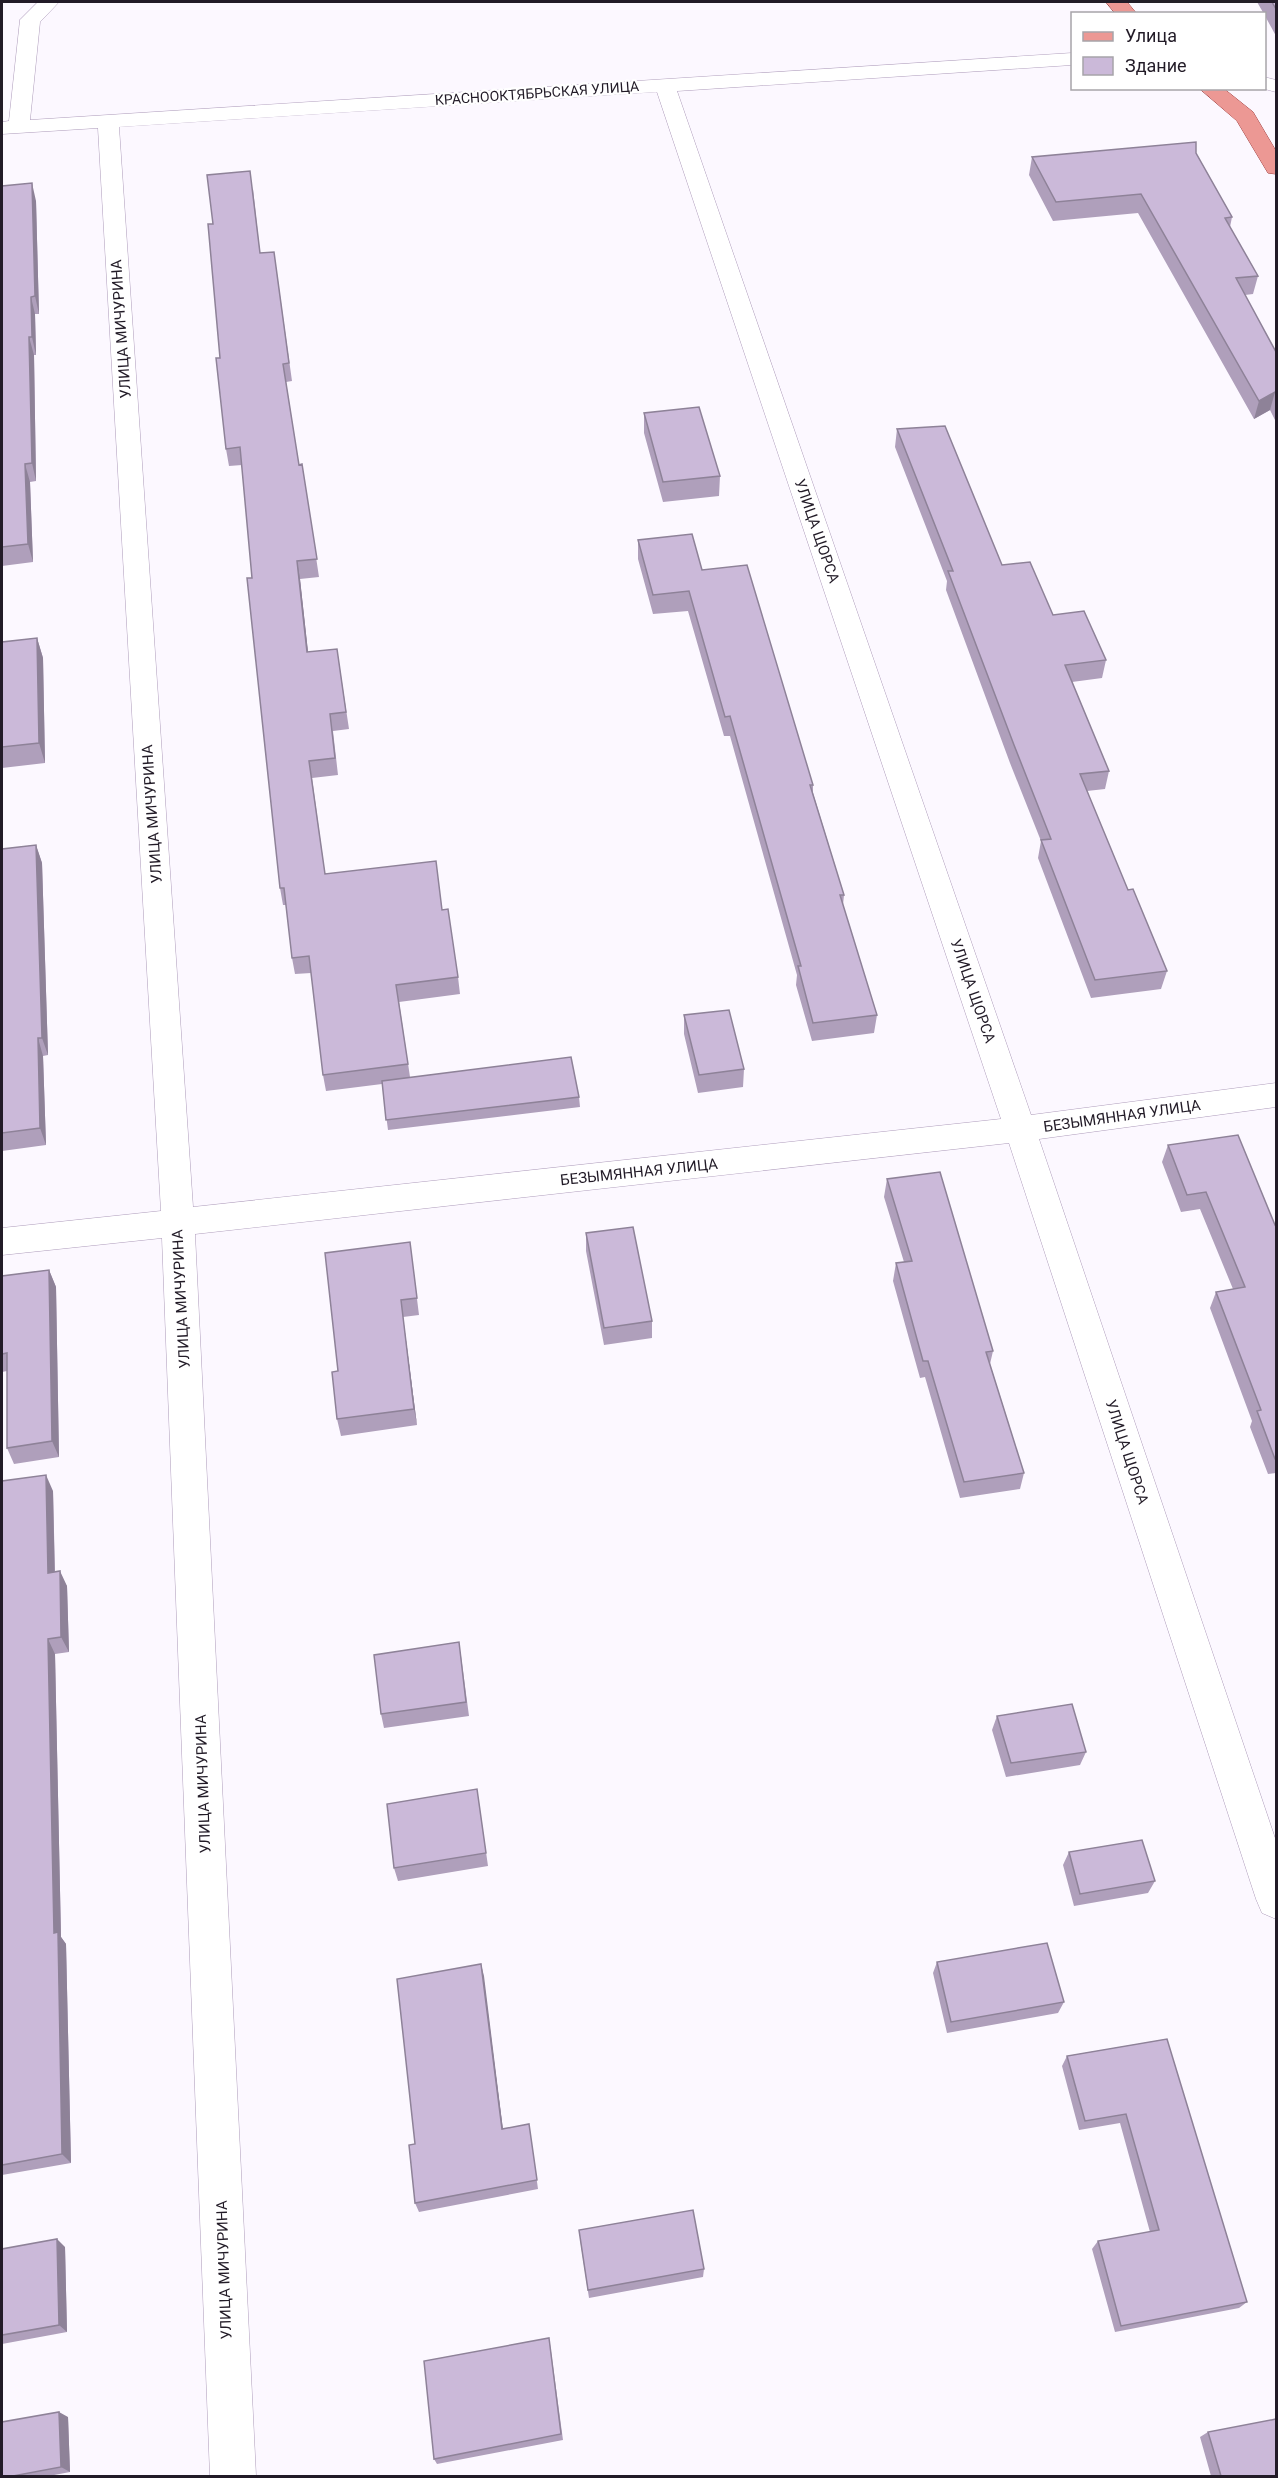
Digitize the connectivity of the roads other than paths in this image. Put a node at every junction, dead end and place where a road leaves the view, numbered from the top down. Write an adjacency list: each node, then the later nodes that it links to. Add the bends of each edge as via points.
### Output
1 (50, 2): 6 (street, via 30,20)
2 (1071, 59): 3 (street, КРАСНООКТЯБРЬСКАЯ УЛИЦА)
3 (665, 85): 5 (street, КРАСНООКТЯБРЬСКАЯ УЛИЦА); 9 (street, УЛИЦА ЩОРСА)
4 (1211, 90): 7 (main road, via 1245,117)
5 (108, 122): 6 (street, КРАСНООКТЯБРЬСКАЯ УЛИЦА); 10 (street, УЛИЦА МИЧУРИНА)
6 (10, 127)
7 (1276, 168)
8 (1276, 1095): 9 (street, БЕЗЫМЯННАЯ УЛИЦА)
9 (1020, 1129): 10 (street, БЕЗЫМЯННАЯ УЛИЦА); 12 (street, УЛИЦА ЩОРСА)
10 (178, 1224): 11 (street, БЕЗЫМЯННАЯ УЛИЦА); 13 (street, УЛИЦА МИЧУРИНА)
11 (2, 1242)
12 (1276, 1899)
13 (233, 2476)

